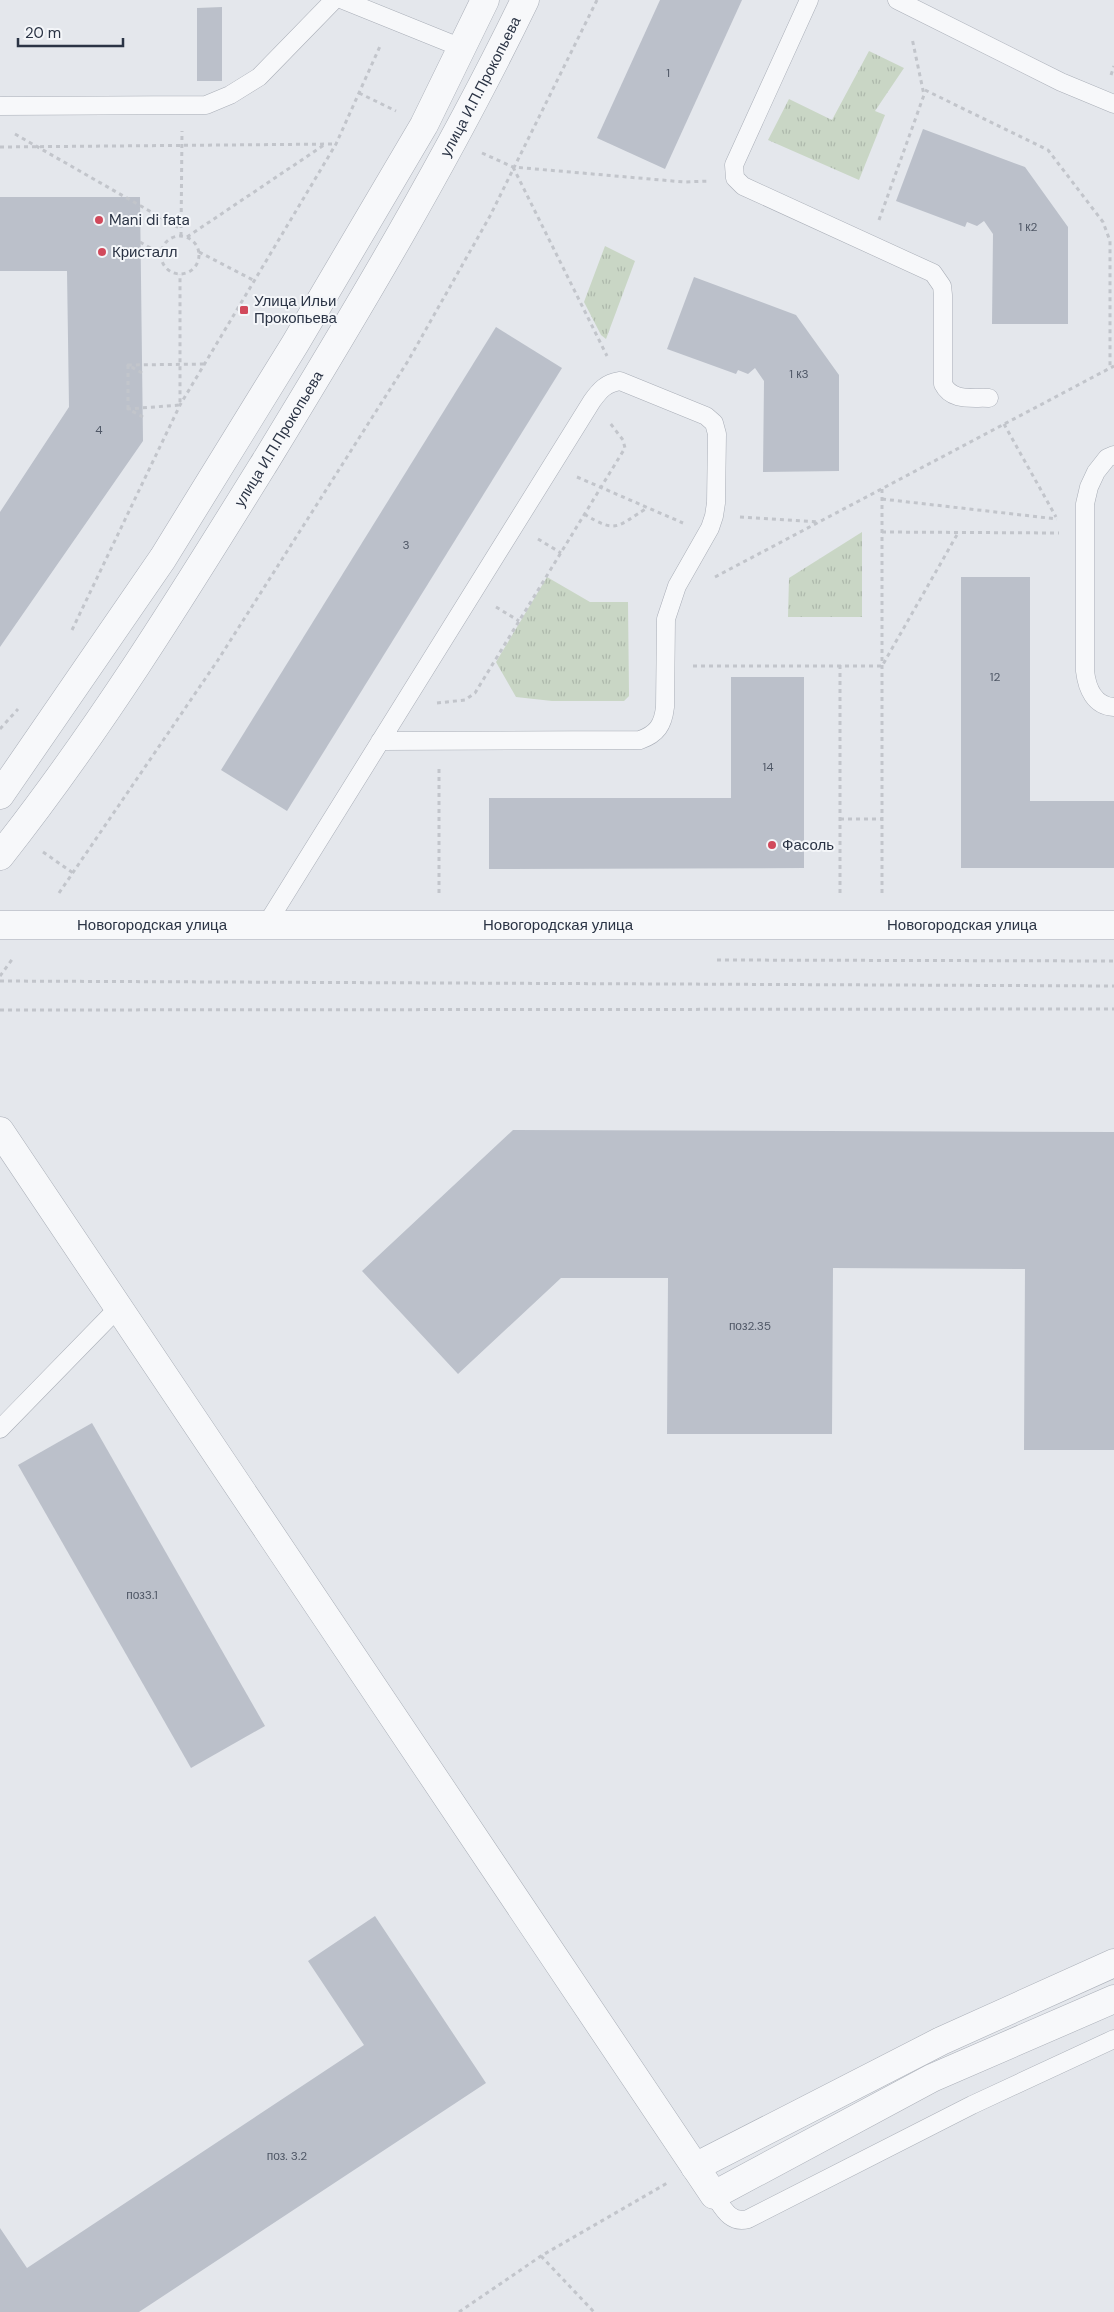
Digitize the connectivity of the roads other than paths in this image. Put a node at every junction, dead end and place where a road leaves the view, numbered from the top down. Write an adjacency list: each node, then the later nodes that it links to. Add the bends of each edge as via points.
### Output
1 (334, 0): 10 (lane, via 259,77 230,95 206,104)
2 (343, 0): 7 (lane)
3 (485, 0): 7 (street)
4 (525, 0): 8 (street, улица И.П.Прокопьева)
5 (809, 0): 11 (lane, via 734,165 735,178 743,186 925,269 938,279 943,295 943,384 946,390 958,397)
6 (900, 2): 9 (lane, via 1061,82)
7 (462, 48): 8 (street); 15 (street, via 424,124 290,352 163,558)
8 (494, 63): 16 (street, улица И.П.Прокопьева, via 331,354 222,532 104,713)
9 (1114, 104)
10 (0, 106)
11 (989, 398)
12 (1114, 455): 13 (lane, via 1107,458 1096,472 1085,504 1087,686 1101,704)
13 (1114, 707)
14 (380, 741): 14 (lane, via 592,401 606,384 620,381 706,416 714,423 717,434 714,516 668,610 664,718 657,730 640,740); 18 (lane)
15 (0, 796)
16 (0, 856)
17 (0, 925): 18 (street, Новогородская улица)
18 (266, 925): 19 (street, Новогородская улица)
19 (1114, 925)
20 (0, 1131): 21 (street)
21 (118, 1308): 22 (lane); 26 (street)
22 (0, 1429)
23 (1114, 1963): 26 (street, via 932,2045)
24 (1114, 1999): 27 (street, via 932,2078)
25 (1114, 2039): 27 (lane, via 972,2105 748,2219 731,2218)
26 (695, 2167): 27 (street)
27 (714, 2195)

